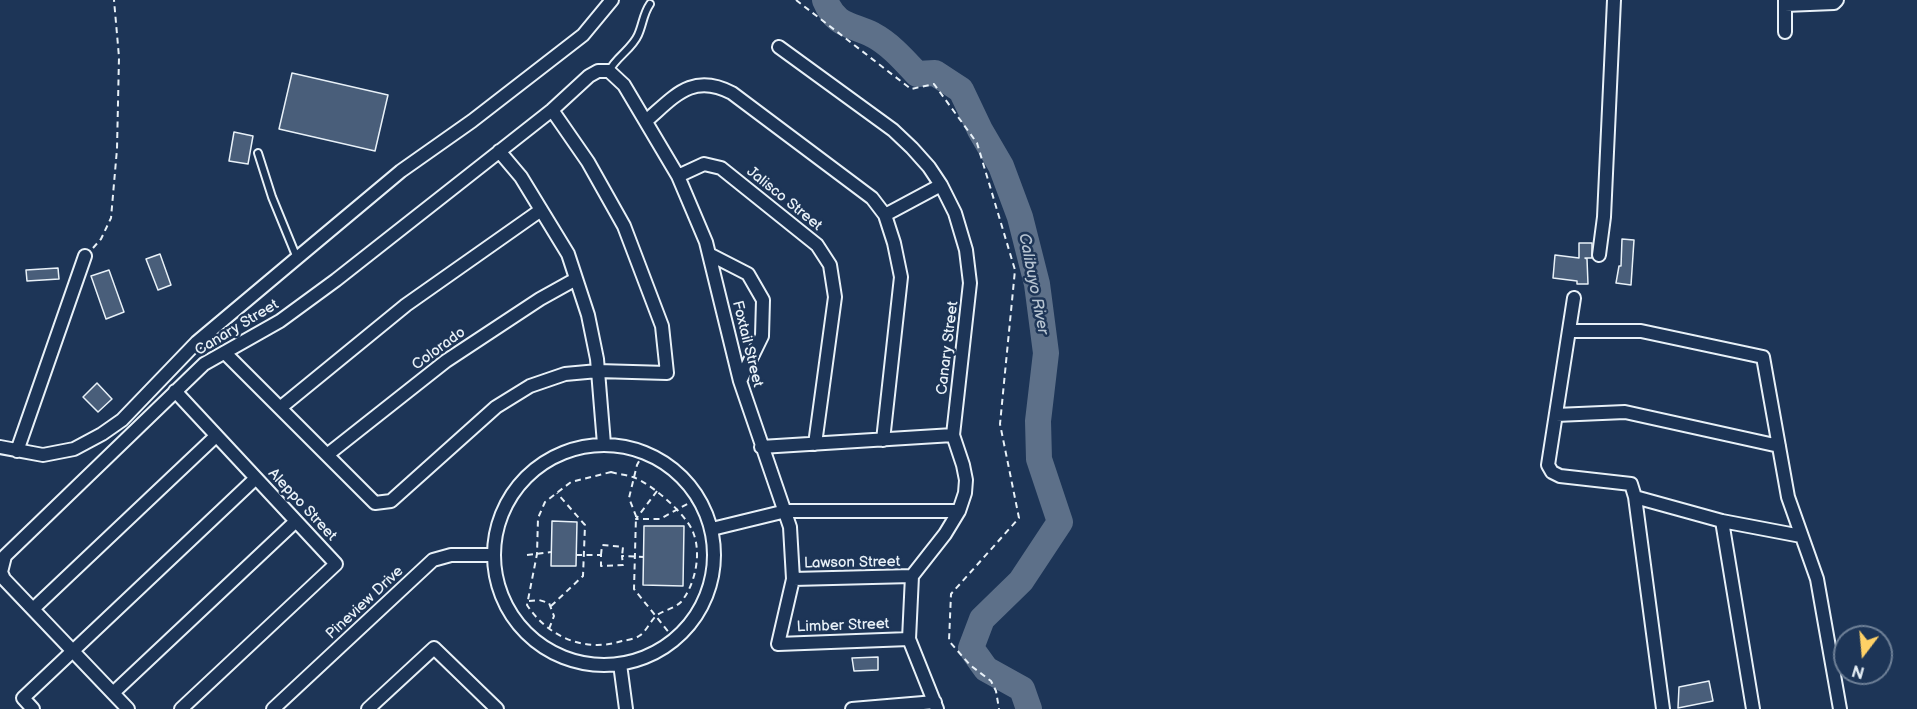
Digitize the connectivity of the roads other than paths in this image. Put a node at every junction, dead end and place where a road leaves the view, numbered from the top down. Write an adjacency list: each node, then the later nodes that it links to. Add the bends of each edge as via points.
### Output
1 (612, 0): 20 (street, via 583,35 401,171)
2 (1614, 0): 18 (street)
3 (1837, 0): 4 (street)
4 (1785, 2): 6 (street)
5 (650, 4): 8 (lane, via 639,34)
6 (1785, 32)
7 (779, 47): 14 (street, Canary Street, via 893,130)
8 (609, 71): 9 (street, Canary Street, via 589,76); 10 (street, Foxtail Street, via 624,86)
9 (552, 110): 11 (street, Canary Street); 25 (street, via 588,162 624,226 662,326 667,373)
10 (646, 122): 13 (street, Foxtail Street); 16 (street, via 690,87 718,86 872,198)
11 (500, 151): 15 (street); 24 (street, Canary Street, via 336,280 280,321)
12 (258, 153): 20 (lane)
13 (678, 176): 17 (street, Foxtail Street); 34 (street, Jalisco Street, via 704,164 721,168 817,245 830,266 835,297)
14 (941, 185): 16 (street); 30 (street, Canary Street, via 961,231 970,283)
15 (542, 210): 21 (street, via 568,254); 28 (street, via 406,305)
16 (885, 215): 32 (street, via 901,277)
17 (709, 254): 26 (street, Foxtail Street); 26 (street, via 748,274 763,300 762,336)
18 (1599, 255)
19 (85, 256): 38 (street)
20 (297, 258): 38 (street, via 197,342 122,420 102,434 74,449 43,455)
21 (576, 279): 25 (street, via 588,315); 39 (street, Colorado, via 446,361)
22 (1574, 298): 23 (street)
23 (1569, 331): 29 (street); 35 (street, via 1641,331 1763,357)
24 (225, 353): 27 (street, Canary Street, via 204,364); 28 (street)
25 (598, 371): 33 (street); 39 (street, via 565,374 530,386 496,407 391,501 375,503)
26 (740, 381): 37 (street, Foxtail Street)
27 (175, 391): 31 (street, Aleppo Street); 51 (street, Canary Street, via 4,556 4,579)
28 (280, 408): 39 (street)
29 (1556, 415): 35 (street, via 1625,412); 41 (street, via 1548,465 1552,472 1631,484)
30 (953, 435): 32 (street); 43 (street, Canary Street, via 966,480)
31 (216, 436): 40 (street, Aleppo Street); 51 (street)
32 (883, 440): 34 (street)
33 (604, 444): 46 (street, via 644,452 684,478 698,498); 48 (street, via 552,457 530,472 512,492 500,515)
34 (815, 444): 37 (street)
35 (1779, 446): 47 (street, via 1788,497)
36 (0, 447): 38 (street)
37 (761, 447): 42 (street, Foxtail Street)
38 (17, 451)
39 (327, 455)
40 (256, 478): 44 (street, Aleppo Street); 54 (street)
41 (1635, 497): 45 (street); 66 (street)
42 (786, 511): 43 (street); 46 (street); 50 (street, Foxtail Street)
43 (959, 511): 49 (street, Canary Street)
44 (296, 521): 56 (street); 60 (street, Aleppo Street, via 336,564)
45 (1722, 521): 47 (street); 67 (street)
46 (711, 529): 55 (street, via 714,559 709,590 696,617 675,640 658,651)
47 (1801, 536): 68 (street, via 1817,579)
48 (493, 555): 55 (street, via 502,600 517,624 538,644 582,662); 61 (street, Pineview Drive, via 451,555 433,560)
49 (912, 576): 50 (street, Lawson Street); 52 (street)
50 (793, 579): 53 (street, Foxtail Street)
51 (33, 609): 54 (street, Canary Street)
52 (909, 639): 53 (street, Limber Street); 57 (street)
53 (778, 644)
54 (72, 650): 56 (street, Canary Street); 58 (street, via 23,699)
55 (620, 664): 64 (street)
56 (113, 693): 59 (street, Canary Street)
57 (936, 706): 65 (street)
58 (33, 709)
59 (128, 709)
60 (181, 709)
61 (273, 709)
62 (368, 709): 63 (street, via 434,648)
63 (497, 709)
64 (626, 709)
65 (852, 709)
66 (1663, 709)
67 (1753, 709)
68 (1840, 709)

